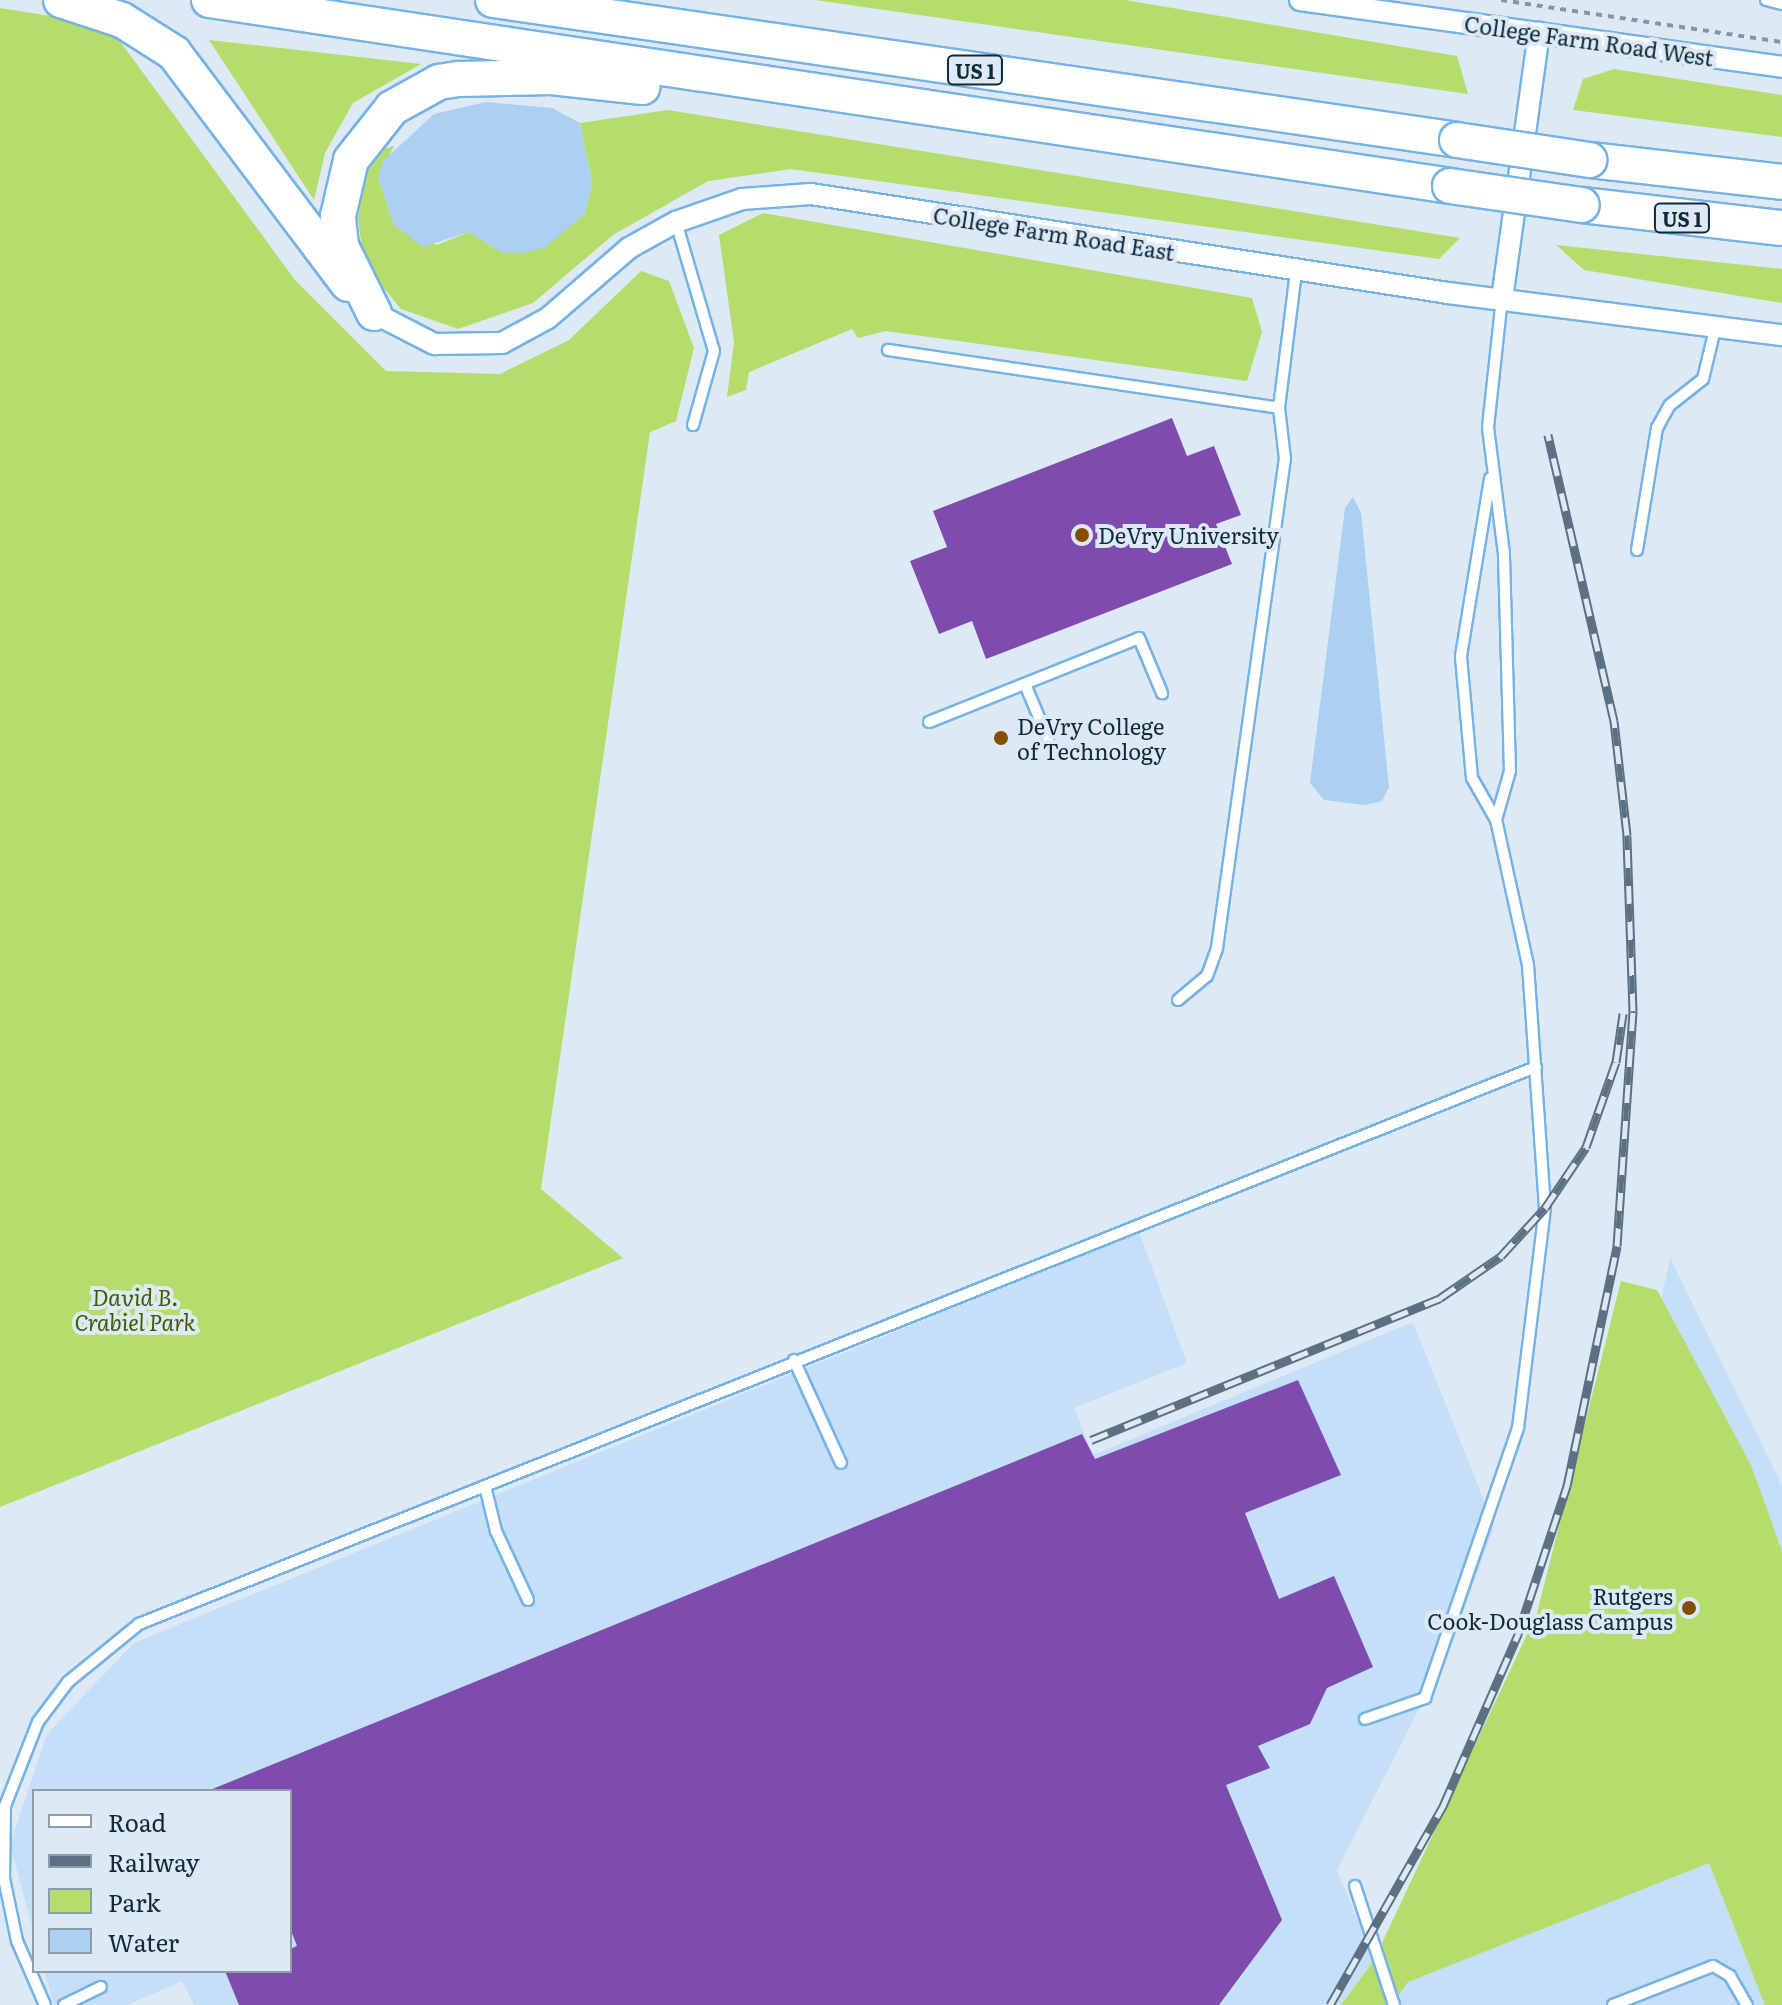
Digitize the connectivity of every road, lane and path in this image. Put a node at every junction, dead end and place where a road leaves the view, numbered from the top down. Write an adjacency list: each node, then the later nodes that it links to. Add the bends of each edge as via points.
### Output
1 (61, 0): 17 (highway, via 122,20 174,53 321,254)
2 (209, 0): 11 (highway, US 1)
3 (493, 0): 12 (highway, US 1, bridge, via 1590,160)
4 (1300, 0): 8 (street, College Farm Road West)
5 (1501, 0): 9 (path)
6 (1766, 0): 7 (lane)
7 (1782, 4)
8 (1539, 33): 10 (street, College Farm Road West); 16 (street)
9 (1782, 42)
10 (1782, 67)
11 (892, 101): 14 (highway, US 1, bridge, via 1582,205); 17 (highway, via 714,97 551,77 439,82 380,119 344,173 341,246)
12 (1782, 182)
13 (676, 222): 15 (street, College Farm Road East, via 742,199 811,194); 17 (street, College Farm Road East, via 629,248 548,318 502,343 434,344); 22 (lane, via 714,351)
14 (1782, 228)
15 (1296, 271): 16 (street, College Farm Road East); 21 (lane)
16 (1502, 299): 18 (street, College Farm Road East); 23 (lane, via 1488,395)
17 (374, 313)
18 (1715, 329): 19 (street, College Farm Road East); 24 (lane, via 1703,379 1670,405 1657,428)
19 (1782, 335)
20 (888, 350): 21 (lane)
21 (1279, 408): 30 (lane, via 1285,459 1217,948 1202,983)
22 (693, 425)
23 (1490, 478): 29 (lane, via 1504,554 1510,771); 29 (lane, via 1461,656 1472,778)
24 (1637, 550)
25 (1025, 684): 26 (lane, via 1139,638); 27 (lane); 28 (lane)
26 (1162, 693)
27 (929, 722)
28 (1048, 739)
29 (1496, 820): 31 (lane, via 1528,965)
30 (1178, 1000)
31 (1536, 1067): 32 (lane); 36 (lane, via 1545,1208 1518,1428 1425,1698)
32 (794, 1360): 33 (lane); 34 (lane)
33 (841, 1463)
34 (485, 1486): 35 (lane, via 496,1531); 39 (lane, via 139,1624 68,1682 38,1722 16,1767 2,1846 17,1941)
35 (528, 1600)
36 (1365, 1719)
37 (1355, 1886): 41 (lane)
38 (101, 1987): 40 (lane)
39 (45, 2005)
40 (64, 2005)
41 (1394, 2005)
42 (1613, 2005): 43 (lane, via 1713,1966 1730,1976)
43 (1747, 2005)

